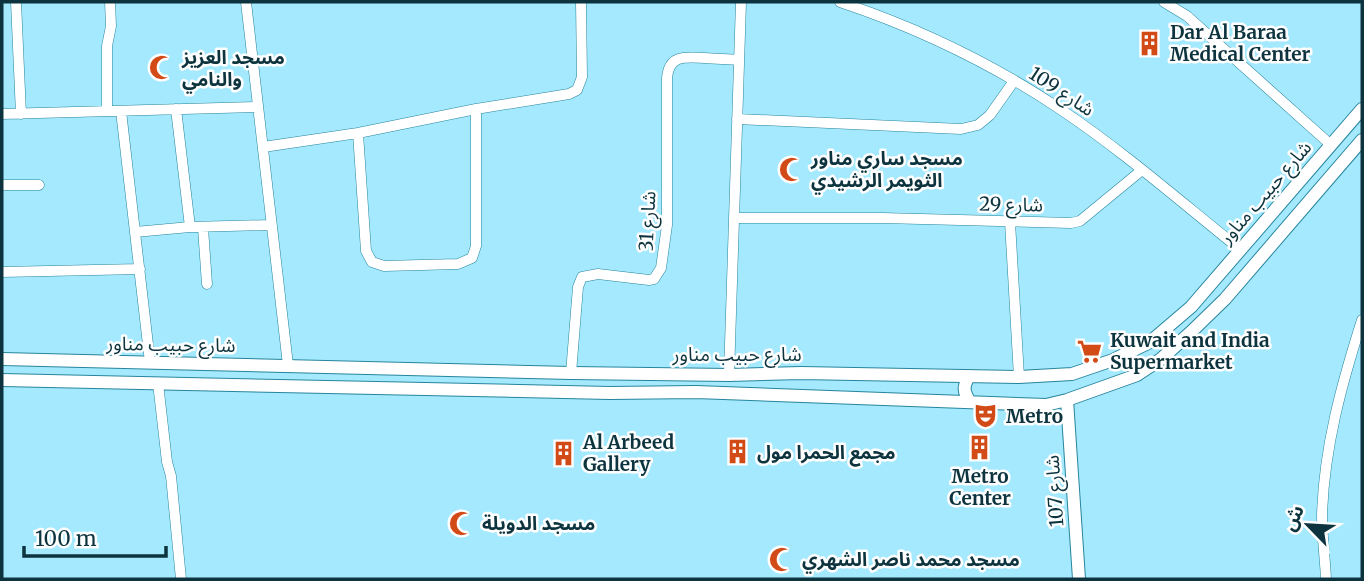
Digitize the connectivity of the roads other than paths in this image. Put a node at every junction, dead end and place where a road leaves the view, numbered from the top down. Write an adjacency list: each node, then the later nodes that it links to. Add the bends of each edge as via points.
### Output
1 (16, 2): 17 (street)
2 (110, 2): 14 (street)
3 (246, 2): 10 (street)
4 (581, 2): 12 (street, via 582,77 577,90)
5 (741, 2): 8 (street)
6 (840, 2): 9 (street, شارع 109, via 909,27)
7 (1164, 2): 21 (street, via 1187,16)
8 (739, 60): 18 (street); 46 (street, شارع 31, via 685,57 670,65 667,225 661,268 649,280 598,274 582,277)
9 (1014, 81): 18 (street, via 990,115 978,125 961,129); 23 (street, شارع 109)
10 (257, 107): 11 (street); 22 (street)
11 (176, 109): 15 (street); 33 (street)
12 (477, 109): 19 (street); 19 (street, via 477,246 472,258 458,264 384,266 372,262 366,251)
13 (1362, 109): 21 (street, شارع حبيب مناور)
14 (107, 111): 15 (street); 17 (street)
15 (121, 111): 35 (street)
16 (2, 114): 17 (street)
17 (21, 114)
18 (737, 119): 29 (street)
19 (358, 133): 22 (street)
20 (1362, 140): 27 (street, شارع حبيب مناور)
21 (1331, 145): 26 (street, شارع حبيب مناور)
22 (263, 147): 32 (street)
23 (1142, 170): 31 (street, شارع 29, via 1080,221); 36 (street, شارع 109)
24 (2, 185): 25 (street)
25 (39, 185)
26 (1292, 189): 27 (street, via 1297,199); 28 (street, شارع حبيب مناور)
27 (1308, 202): 30 (street, شارع حبيب مناور)
28 (1278, 206): 30 (street, via 1289,208); 36 (street, شارع حبيب مناور)
29 (734, 218): 31 (street, شارع 29); 48 (street)
30 (1292, 220): 57 (street, شارع حبيب مناور, via 1225,299 1161,359 1138,375)
31 (1010, 222): 51 (street)
32 (271, 225): 34 (street); 44 (street)
33 (190, 227): 34 (street); 35 (street)
34 (203, 228): 39 (street)
35 (135, 232): 37 (street)
36 (1241, 250): 51 (street, شارع حبيب مناور, via 1191,307 1150,342 1072,374)
37 (139, 269): 38 (street); 43 (street)
38 (2, 272)
39 (207, 284)
40 (1362, 320): 62 (street, via 1334,416 1325,473)
41 (2, 359): 42 (street, شارع حبيب مناور)
42 (42, 360): 43 (street, شارع حبيب مناور); 53 (street, via 53,368)
43 (150, 362): 44 (street, شارع حبيب مناور)
44 (288, 365): 45 (street, شارع حبيب مناور)
45 (422, 369): 46 (street, شارع حبيب مناور); 55 (street, via 433,378)
46 (571, 373): 47 (street, شارع حبيب مناور)
47 (677, 373): 48 (street, شارع حبيب مناور); 56 (street, via 668,382)
48 (729, 375): 49 (street, شارع حبيب مناور)
49 (940, 376): 50 (street, شارع حبيب مناور); 58 (street, via 948,393)
50 (969, 376): 51 (street, شارع حبيب مناور); 59 (street, via 963,388)
51 (1019, 377)
52 (2, 380): 53 (street, شارع حبيب مناور)
53 (38, 381): 54 (street, شارع حبيب مناور)
54 (158, 383): 55 (street, شارع حبيب مناور); 60 (street)
55 (429, 389): 56 (street, شارع حبيب مناور)
56 (673, 393): 58 (street, شارع حبيب مناور)
57 (1067, 400): 59 (street, شارع حبيب مناور, via 1046,405); 61 (street, شارع 107)
58 (942, 401): 59 (street, شارع حبيب مناور)
59 (970, 402)
60 (181, 579)
61 (1079, 579)
62 (1326, 579)

